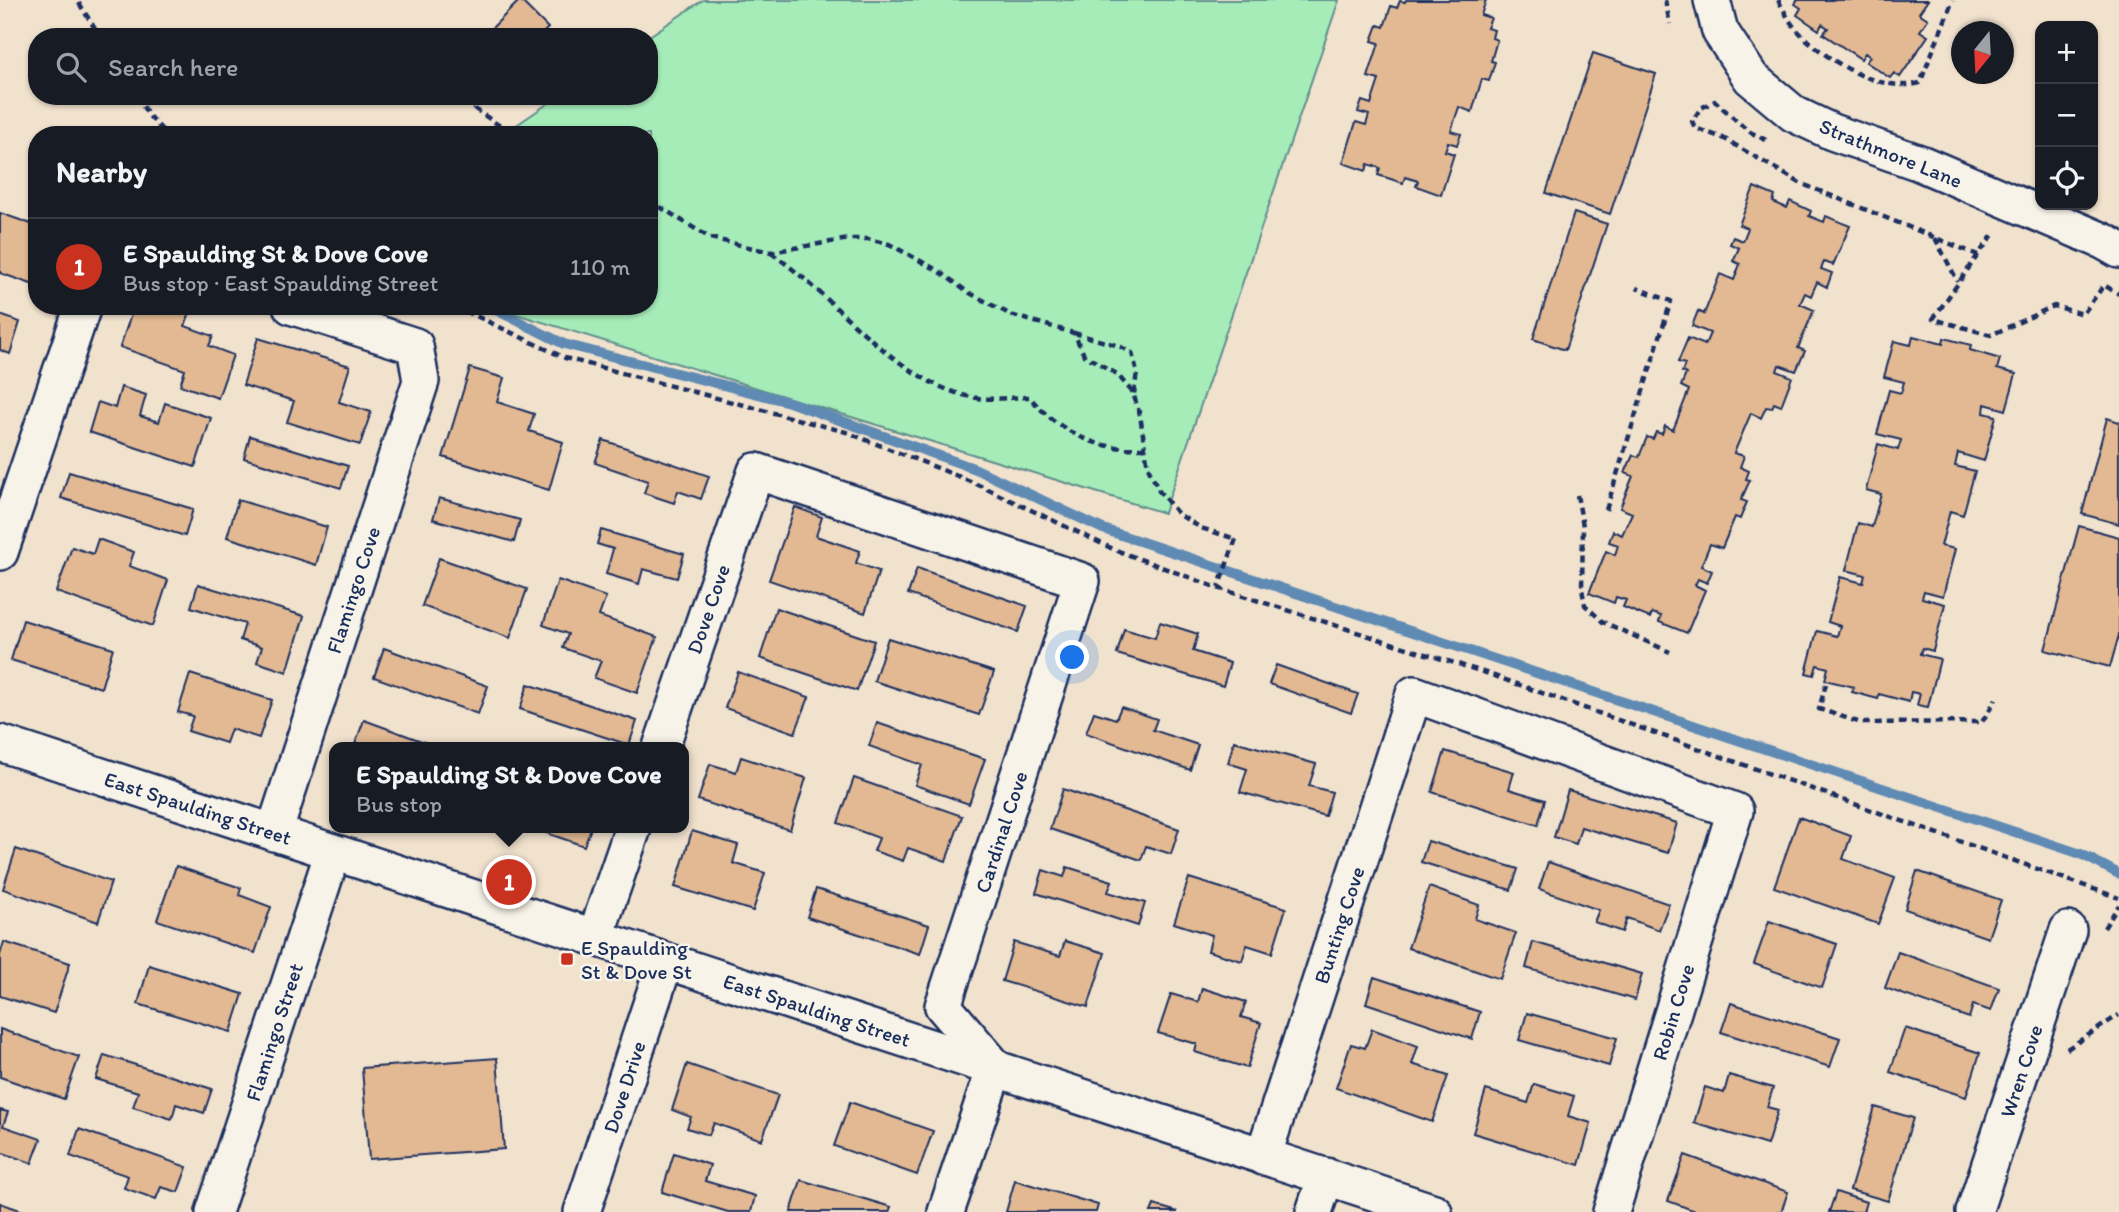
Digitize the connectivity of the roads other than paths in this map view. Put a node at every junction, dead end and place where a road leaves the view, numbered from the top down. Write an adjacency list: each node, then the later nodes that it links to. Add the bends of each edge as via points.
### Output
1 (1713, 0): 2 (street, Strathmore Lane, via 1720,31 1751,78 1794,114)
2 (2119, 250)
3 (80, 315): 5 (street)
4 (319, 315): 10 (street, Flamingo Cove, via 415,346 421,381)
5 (0, 552)
6 (1082, 581): 7 (street, Dove Cove, via 756,471); 16 (street, Cardinal Cove, via 943,1006)
7 (663, 742)
8 (1, 745): 10 (street, East Spaulding Street)
9 (1735, 811): 17 (street, Bunting Cove, via 1415,694); 24 (street, Robin Cove)
10 (274, 833): 12 (street, East Spaulding Street)
11 (631, 833): 14 (street)
12 (333, 852): 14 (street, East Spaulding Street); 19 (street, Flamingo Street)
13 (2084, 931): 25 (street, Wren Cove)
14 (595, 938): 15 (street, East Spaulding Street)
15 (665, 962): 16 (street, East Spaulding Street); 20 (street, Dove Drive)
16 (995, 1067): 17 (street, East Spaulding Street); 21 (street)
17 (1263, 1157): 18 (street, East Spaulding Street)
18 (1326, 1177): 22 (street); 23 (street, East Spaulding Street)
19 (215, 1212)
20 (582, 1212)
21 (946, 1212)
22 (1314, 1212)
23 (1434, 1212)
24 (1611, 1212)
25 (1974, 1212)

